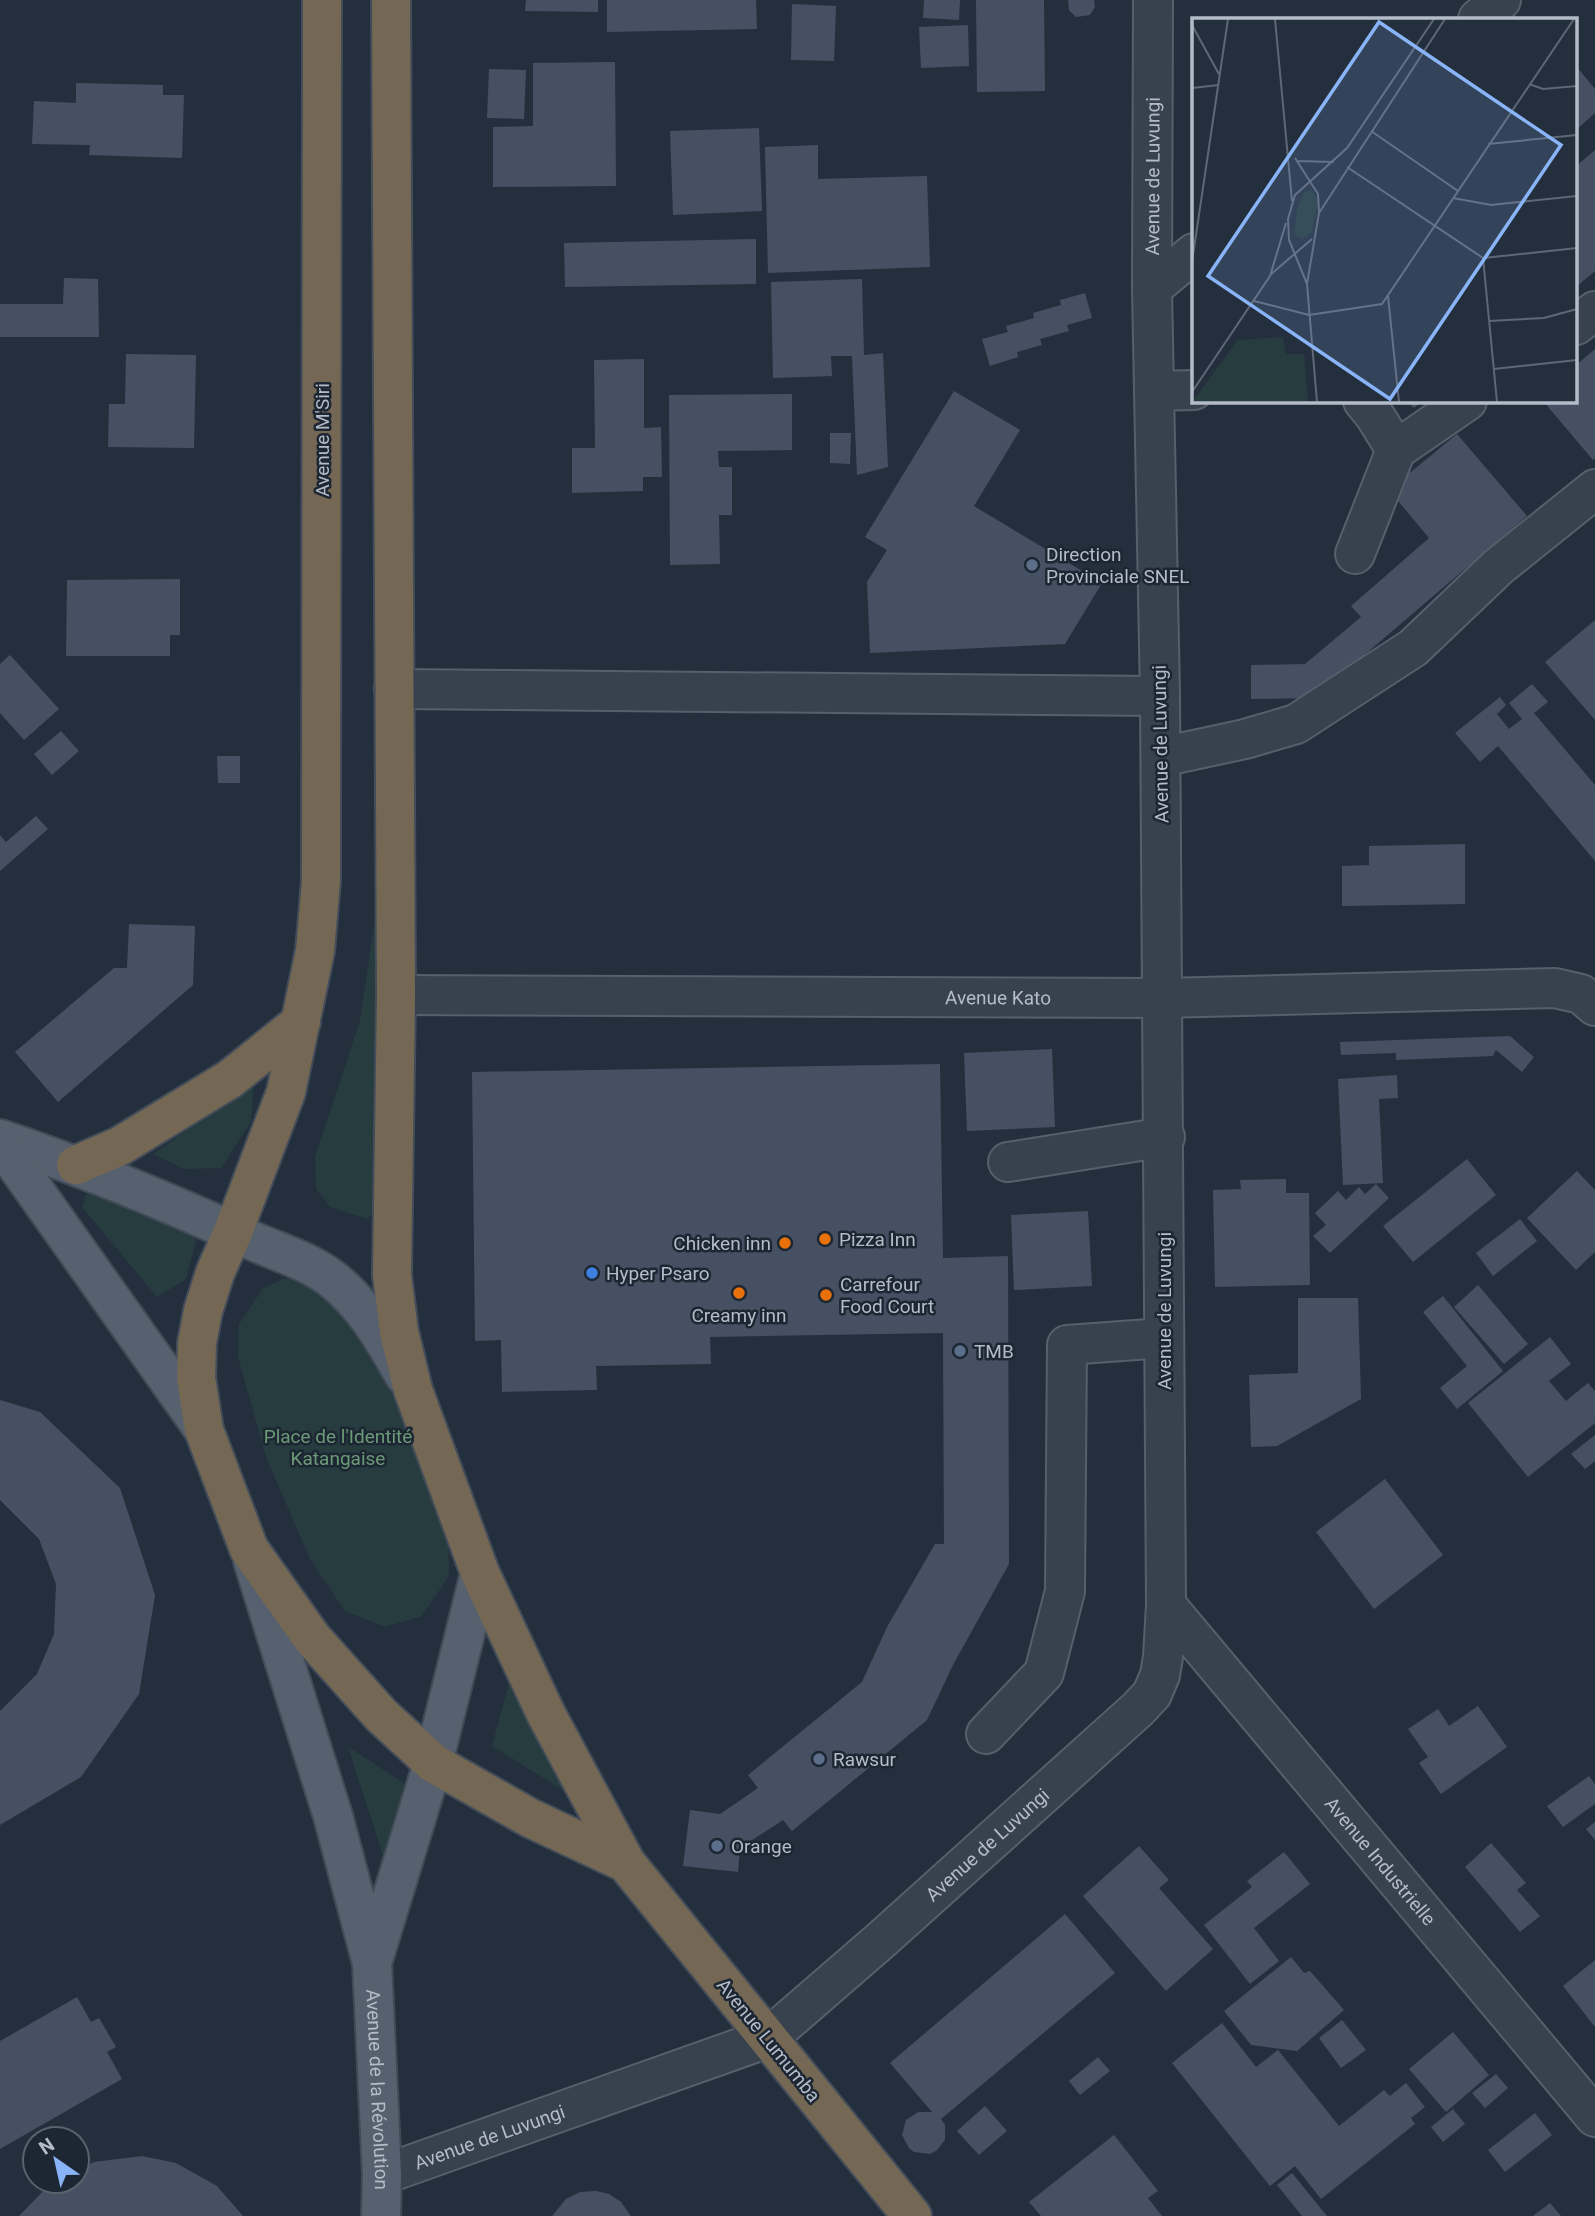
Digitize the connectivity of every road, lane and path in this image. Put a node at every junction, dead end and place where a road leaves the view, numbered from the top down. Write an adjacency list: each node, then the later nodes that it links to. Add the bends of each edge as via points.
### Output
1 (322, 0): 23 (highway, Avenue M'Siri, via 321,881)
2 (391, 0): 17 (highway)
3 (1153, 0): 7 (street, Avenue de Luvungi)
4 (1501, 0): 5 (street)
5 (1479, 18)
6 (1192, 255): 7 (street)
7 (1152, 288): 11 (street, Avenue de Luvungi)
8 (1595, 312): 9 (street)
9 (1578, 324)
10 (1192, 390): 11 (street)
11 (1154, 391): 18 (street, Avenue de Luvungi)
12 (1364, 402): 14 (street)
13 (1466, 402): 14 (street)
14 (1396, 450): 16 (street)
15 (1595, 489): 19 (street, via 1498,567 1413,648 1296,724)
16 (1355, 554)
17 (394, 689): 18 (street); 21 (highway)
18 (1160, 696): 19 (street, Avenue de Luvungi)
19 (1161, 757): 22 (street, Avenue de Luvungi)
20 (1590, 994): 22 (street, Avenue Kato, via 1544,988)
21 (396, 995): 22 (street, Avenue Kato); 30 (highway, via 392,1275)
22 (1162, 998): 24 (street, Avenue de Luvungi)
23 (301, 1022): 27 (highway, via 220,1085 120,1146); 28 (highway, via 286,1093)
24 (1165, 1137): 26 (street); 29 (street, Avenue de Luvungi)
25 (0, 1140): 27 (main road); 31 (main road)
26 (1008, 1162)
27 (76, 1165): 28 (main road)
28 (233, 1232): 30 (main road, via 331,1278 377,1327); 31 (highway, via 215,1273 197,1343 196,1378)
29 (1163, 1338): 34 (street, Avenue de Luvungi); 35 (street, via 1067,1345 1065,1591 1044,1673)
30 (412, 1390): 33 (highway)
31 (204, 1430): 32 (highway)
32 (249, 1549): 36 (highway, via 341,1673); 38 (main road, via 333,1816)
33 (480, 1573): 36 (main road); 37 (highway, via 546,1714)
34 (1166, 1605): 39 (street, Avenue de Luvungi, via 1163,1657 1152,1694); 40 (street, Avenue Industrielle)
35 (986, 1734)
36 (433, 1763): 37 (highway, via 530,1818); 38 (main road)
37 (626, 1864): 39 (highway, Avenue Lumumba)
38 (372, 1963): 41 (main road, Avenue de la Révolution)
39 (768, 2038): 41 (street, Avenue de Luvungi); 43 (highway, Avenue Lumumba)
40 (1595, 2117)
41 (382, 2175): 42 (main road, Avenue de la Révolution)
42 (381, 2216)
43 (912, 2216)

